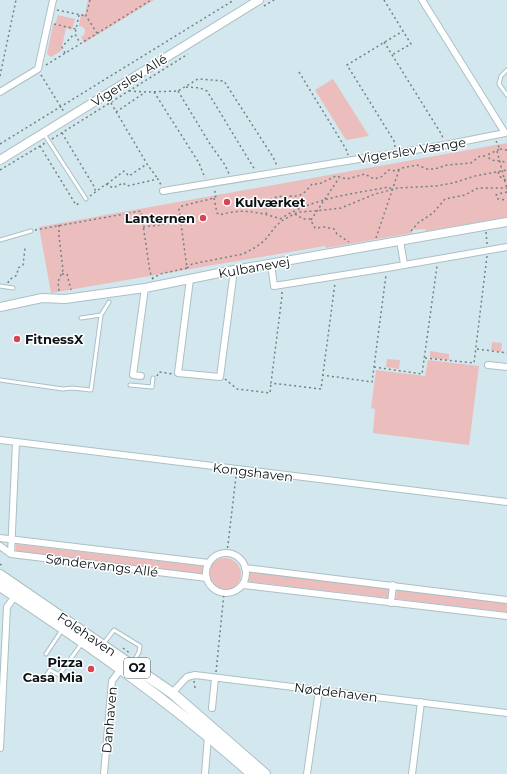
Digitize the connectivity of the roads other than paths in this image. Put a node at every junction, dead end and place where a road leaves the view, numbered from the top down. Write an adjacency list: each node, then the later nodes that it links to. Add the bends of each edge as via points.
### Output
1 (53, 0): 5 (street, via 38,69)
2 (422, 0): 9 (street, Vigerslev Vænge, via 505,133)
3 (261, 4): 7 (street, Vigerslev Allé)
4 (507, 70): 6 (lane, via 501,76 499,84)
5 (0, 92)
6 (507, 95)
7 (43, 133): 8 (street, Vigerslev Allé); 10 (lane)
8 (0, 160)
9 (163, 190)
10 (86, 199)
11 (507, 222): 14 (street, Kulbanevej)
12 (31, 231): 13 (lane)
13 (0, 240)
14 (400, 241): 16 (street, Kulbanevej); 17 (street)
15 (507, 247): 17 (street)
16 (271, 264): 17 (street, via 274,286); 18 (street, Kulbanevej)
17 (404, 264)
18 (234, 270): 19 (street, Kulbanevej); 19 (street, via 220,377 178,373)
19 (190, 279): 20 (street, Kulbanevej)
20 (147, 284): 24 (street, Kulbanevej, via 64,300 42,298); 29 (street, via 133,375)
21 (0, 286): 22 (lane)
22 (13, 288)
23 (108, 302): 25 (lane)
24 (0, 307)
25 (101, 315): 26 (lane); 31 (lane, via 91,390 63,389)
26 (81, 318)
27 (488, 365): 28 (street)
28 (507, 367)
29 (141, 376)
30 (153, 378): 32 (lane, via 152,387)
31 (0, 380)
32 (130, 385)
33 (0, 440): 34 (street, Kongshaven)
34 (16, 442): 35 (street, Kongshaven); 37 (street)
35 (507, 502)
36 (0, 538): 37 (street, Søndervangs Allé)
37 (11, 540): 39 (street); 40 (street, Søndervangs Allé)
38 (0, 546): 39 (street, Søndervangs Allé)
39 (11, 554): 43 (street, Søndervangs Allé)
40 (209, 563): 41 (street, via 214,557 227,553 239,558); 43 (street, via 206,570)
41 (245, 568): 44 (street); 45 (street)
42 (0, 575): 53 (main road, Folehaven / O2)
43 (207, 578): 44 (street, via 211,587 224,593 234,592)
44 (243, 584): 49 (street)
45 (393, 585): 48 (street); 49 (street)
46 (0, 586): 47 (main road, Folehaven / O2)
47 (15, 596): 51 (main road, Folehaven / O2); 65 (street, via 7,607)
48 (507, 600)
49 (391, 603): 50 (street)
50 (507, 616)
51 (63, 628): 52 (main road, Folehaven / O2); 54 (lane)
52 (83, 642): 56 (main road, Folehaven / O2); 57 (lane, via 59,675 50,670)
53 (103, 645): 55 (main road, Folehaven / O2); 55 (lane, via 114,630 140,646)
54 (46, 654)
55 (132, 665): 60 (main road, Folehaven / O2)
56 (121, 668): 64 (main road, Folehaven / O2); 66 (street, Danhaven, via 112,681)
57 (46, 676)
58 (215, 678): 59 (street, Nøddehaven); 60 (street, Nøddehaven, via 190,676); 62 (street)
59 (319, 690): 61 (street, Nøddehaven); 70 (street)
60 (172, 693): 69 (main road, Folehaven / O2)
61 (421, 702): 63 (street, Nøddehaven); 71 (street)
62 (212, 708)
63 (507, 713)
64 (208, 736): 67 (street); 68 (main road, Folehaven / O2)
65 (0, 748)
66 (104, 774)
67 (205, 774)
68 (252, 774)
69 (265, 774)
70 (307, 774)
71 (412, 774)

